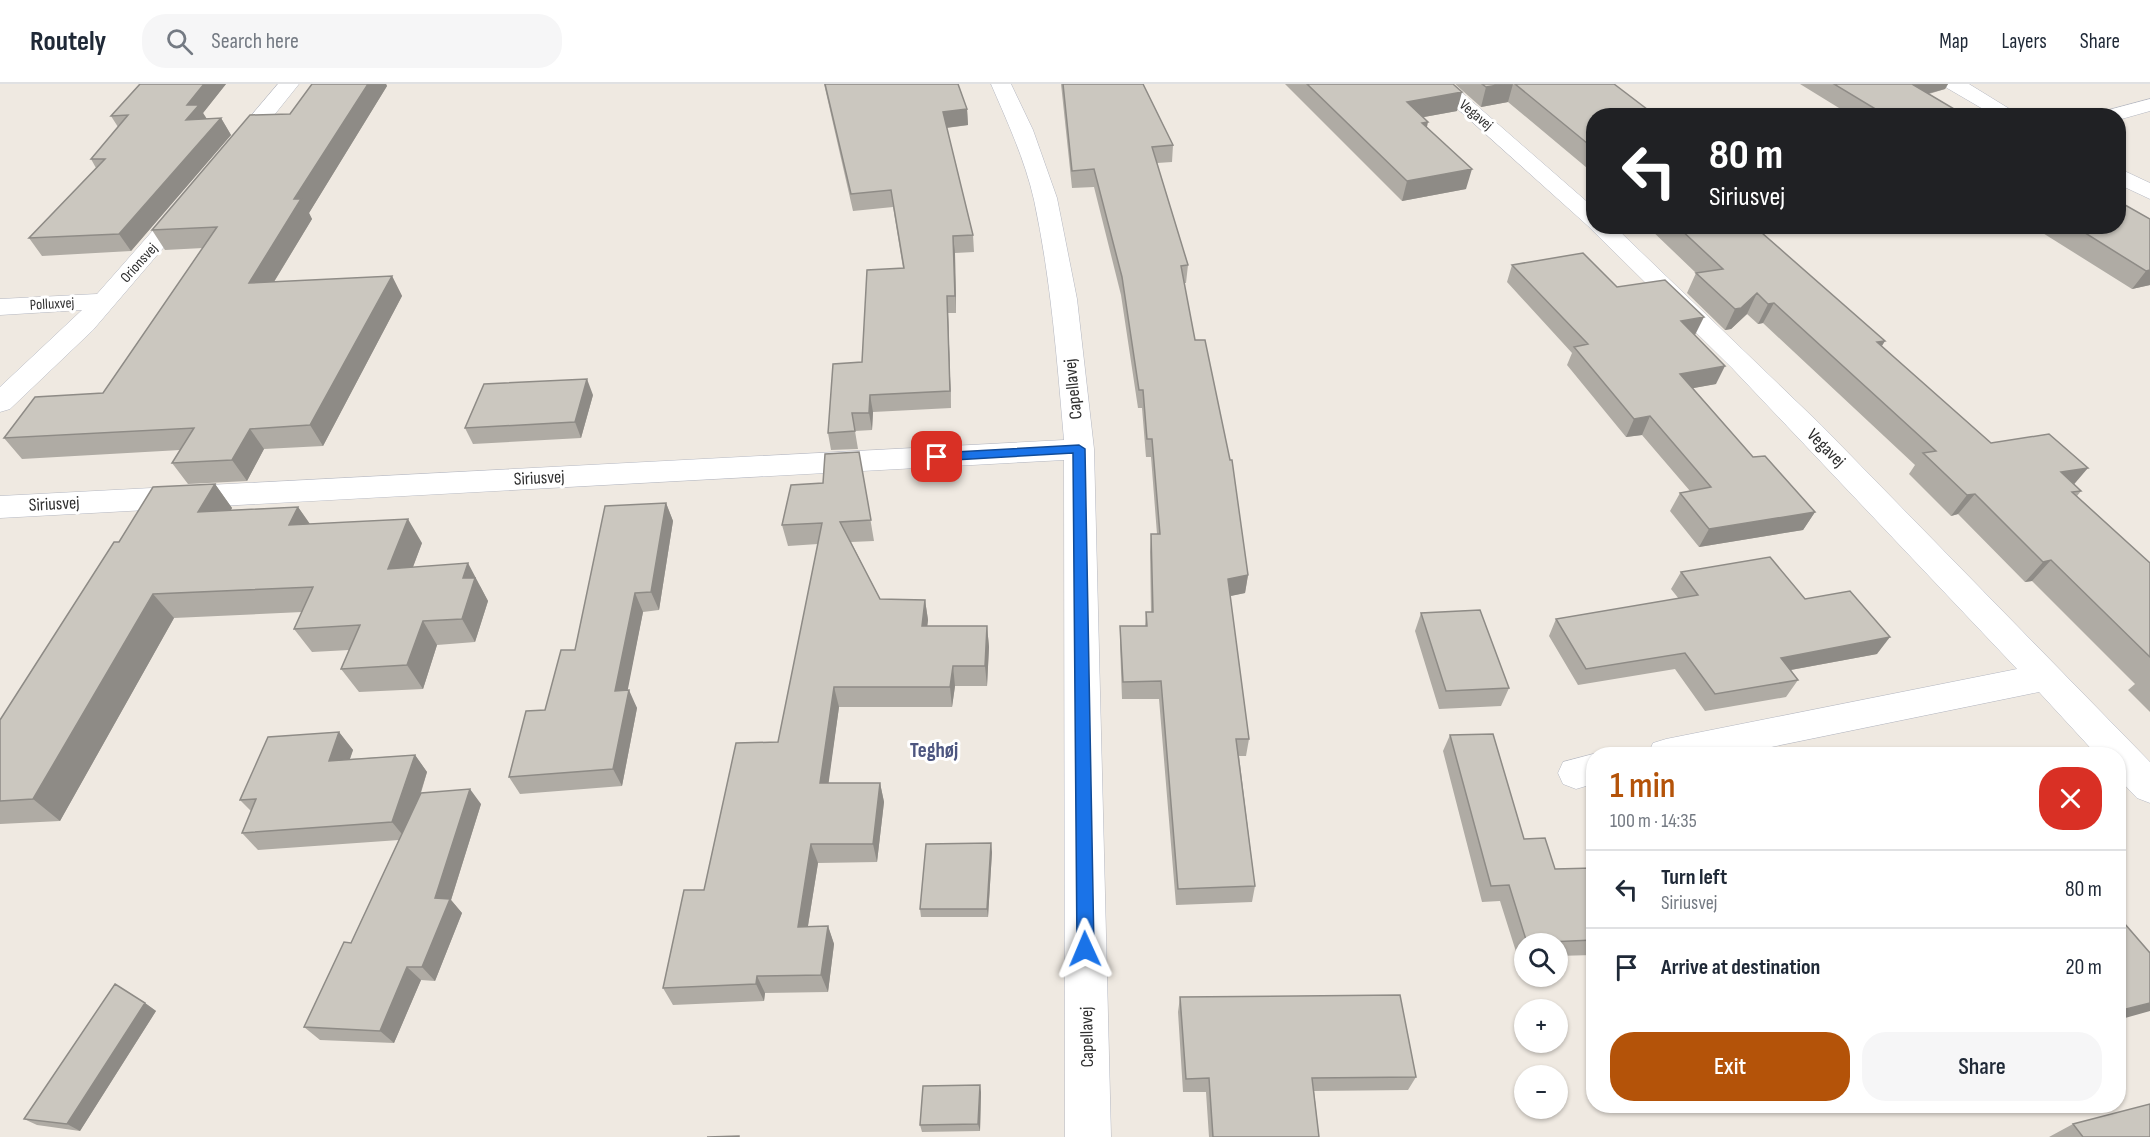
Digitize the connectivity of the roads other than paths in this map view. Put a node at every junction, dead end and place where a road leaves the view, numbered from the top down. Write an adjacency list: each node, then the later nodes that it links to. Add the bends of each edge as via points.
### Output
1 (289, 84): 8 (street)
2 (1001, 84): 17 (street, Capellavej, via 1022,130 1045,198 1064,299)
3 (1440, 84): 12 (street, Vegavej)
4 (1953, 84): 6 (street)
5 (2150, 105): 7 (street)
6 (1996, 108)
7 (2126, 111)
8 (222, 164)
9 (2126, 179): 11 (street)
10 (200, 191): 14 (street, Orionsvej)
11 (2150, 192)
12 (1586, 213)
13 (1608, 234): 19 (street, Vegavej, via 1707,327 1874,496)
14 (104, 301): 15 (street, Polluxvej); 16 (street, Orionsvej)
15 (0, 307)
16 (0, 403)
17 (1079, 449): 18 (street, Siriusvej); 24 (street, Capellavej)
18 (0, 507)
19 (2045, 677): 20 (street); 21 (street, Vegavej)
20 (1700, 747)
21 (2112, 747)
22 (2126, 762): 23 (street, Vegavej)
23 (2150, 787)
24 (1088, 1137)

